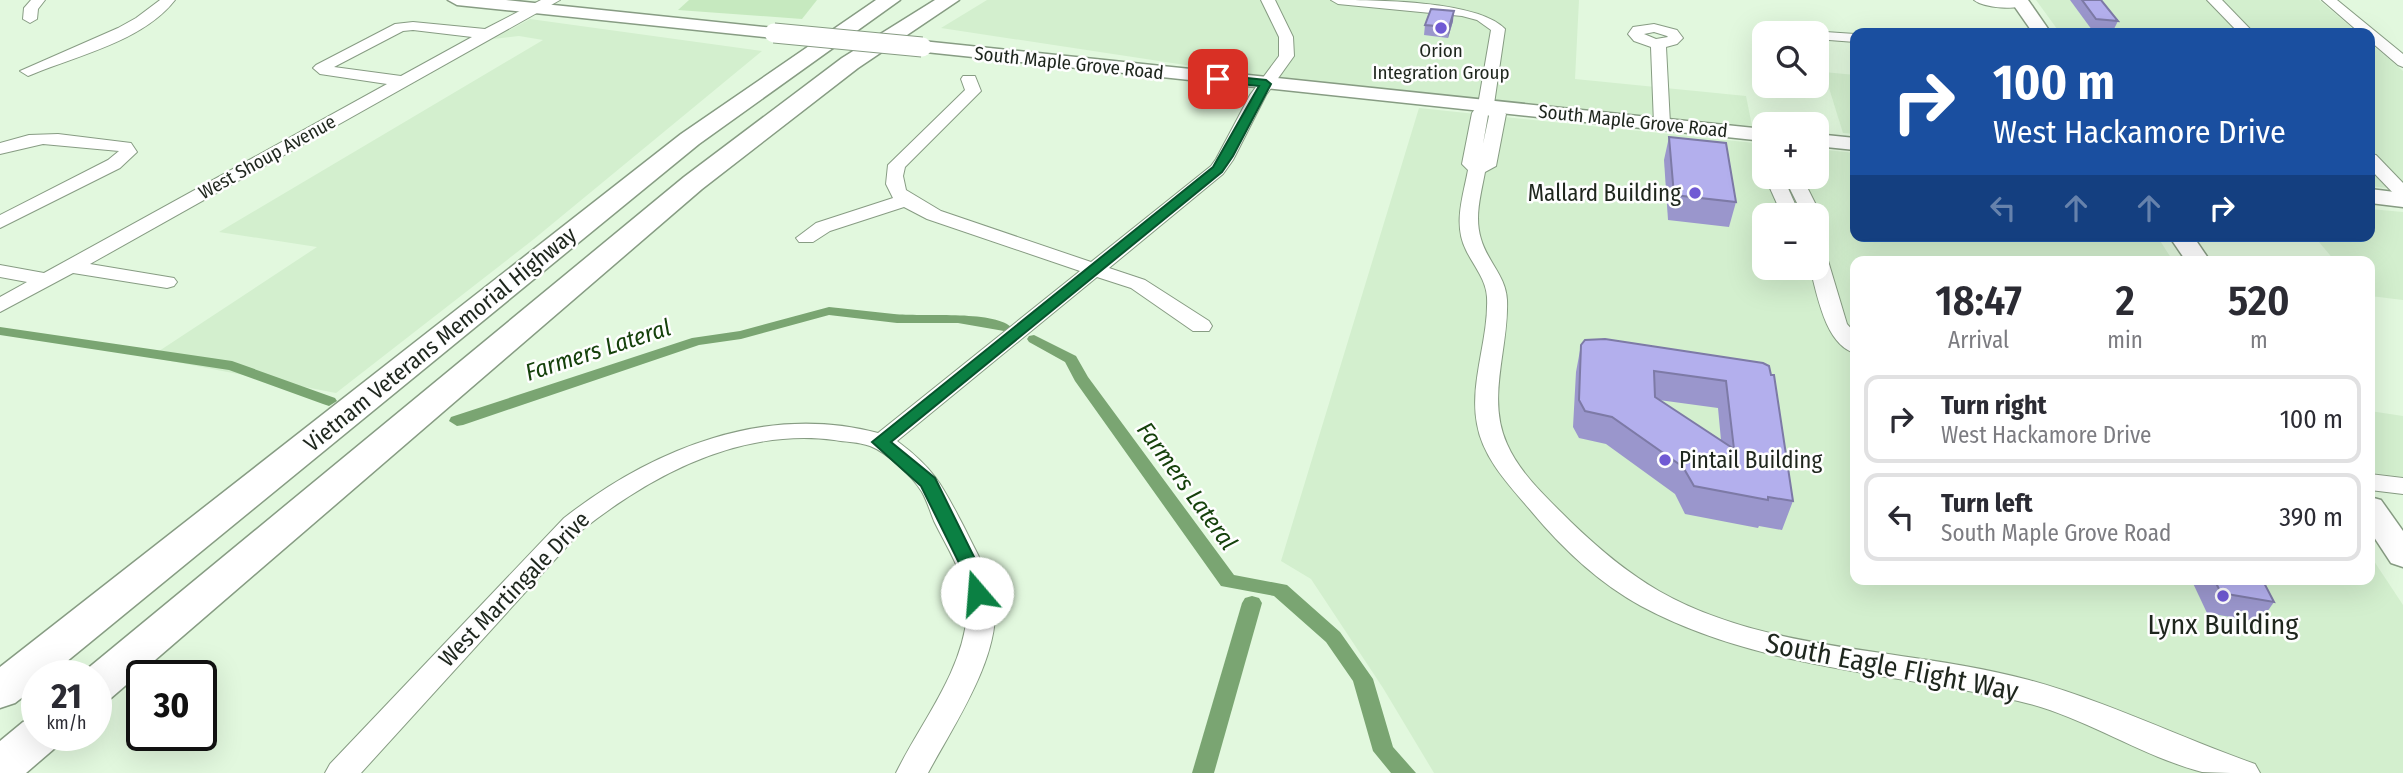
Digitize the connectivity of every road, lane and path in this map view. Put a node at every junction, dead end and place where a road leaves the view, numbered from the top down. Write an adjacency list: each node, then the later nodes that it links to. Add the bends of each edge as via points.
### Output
1 (38, 0): 17 (street)
2 (168, 0): 28 (street, via 122,31)
3 (457, 0): 16 (main road, South Maple Grove Road)
4 (553, 0): 16 (street, West Shoup Avenue)
5 (860, 0): 32 (highway)
6 (890, 0): 32 (highway, Vietnam Veterans Memorial Highway)
7 (934, 0): 27 (highway)
8 (949, 0): 27 (highway, Vietnam Veterans Memorial Highway)
9 (1256, 0): 31 (street, via 1275,40 1262,70)
10 (1268, 0): 31 (street, via 1288,47 1278,72)
11 (1338, 0): 33 (street, via 1451,10 1495,25 1499,34)
12 (1981, 0): 15 (street)
13 (2214, 0): 19 (street)
14 (2329, 0): 20 (street)
15 (2020, 2): 18 (main road)
16 (537, 4): 21 (street, West Shoup Avenue); 31 (main road, South Maple Grove Road, bridge)
17 (30, 19)
18 (2038, 28)
19 (2242, 28)
20 (2363, 28)
21 (488, 34): 30 (street, West Shoup Avenue); 30 (street, via 400,27 321,68)
22 (1829, 35): 23 (street)
23 (1850, 37)
24 (2375, 38): 26 (street)
25 (1658, 43): 34 (street)
26 (2403, 62)
27 (850, 63): 61 (highway, Vietnam Veterans Memorial Highway, via 584,272)
28 (28, 71)
29 (969, 79): 42 (street, via 973,91 897,165 894,190)
30 (404, 80): 46 (street, West Shoup Avenue)
31 (1266, 84): 33 (main road, South Maple Grove Road); 47 (street, via 1217,170)
32 (736, 105): 62 (highway, Vietnam Veterans Memorial Highway)
33 (1486, 106): 34 (main road, South Maple Grove Road); 59 (street, via 1498,114 1487,166 1477,169 1469,218 1470,236 1497,293 1486,398 1488,425 1505,462)
34 (1662, 124): 35 (main road, South Maple Grove Road)
35 (1752, 135)
36 (1829, 141): 37 (main road)
37 (1850, 143)
38 (0, 149): 44 (street, via 59,138 117,145 128,152 114,164)
39 (2375, 164): 40 (street)
40 (2403, 193)
41 (2375, 197): 43 (main road)
42 (905, 200): 45 (street, via 823,227); 47 (street, via 934,215)
43 (2403, 200)
44 (0, 222)
45 (806, 238)
46 (71, 267): 49 (street, West Shoup Avenue); 51 (street)
47 (1096, 268): 53 (street, via 1138,284); 55 (street)
48 (0, 271): 49 (street)
49 (47, 280): 52 (street, West Shoup Avenue)
50 (1824, 280): 54 (street, via 1838,325)
51 (167, 282)
52 (0, 306)
53 (1201, 326)
54 (1850, 340)
55 (881, 442): 65 (street, West Martingale Drive, via 839,432 760,434 636,478 600,500); 66 (street, via 929,482 973,573 981,612 974,652)
56 (2375, 483): 57 (street)
57 (2403, 486)
58 (2375, 515): 60 (main road)
59 (1559, 529): 67 (street, South Eagle Flight Way, via 1622,583 1712,628 1786,647 2026,691)
60 (2403, 555)
61 (112, 672)
62 (0, 691)
63 (21, 750): 64 (highway)
64 (0, 768)
65 (341, 773)
66 (912, 773)
67 (2244, 773)

